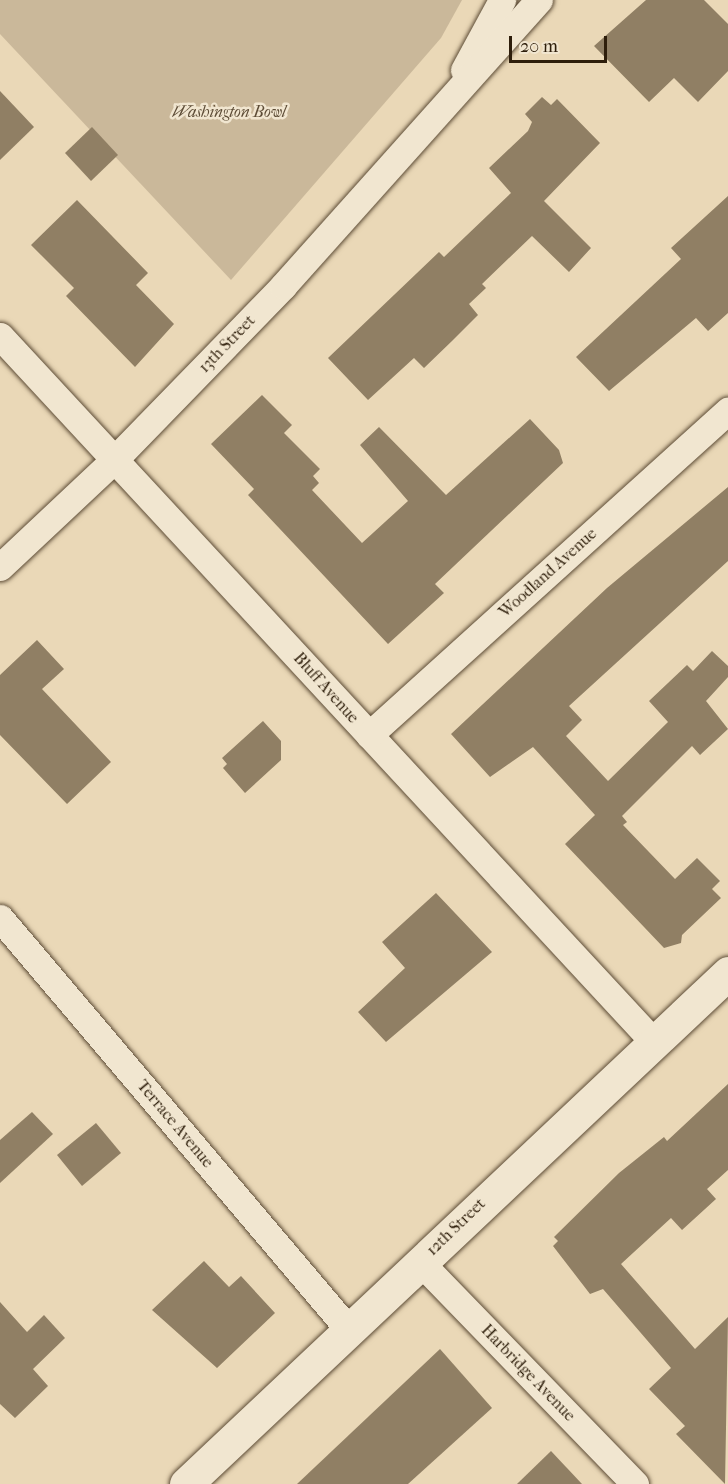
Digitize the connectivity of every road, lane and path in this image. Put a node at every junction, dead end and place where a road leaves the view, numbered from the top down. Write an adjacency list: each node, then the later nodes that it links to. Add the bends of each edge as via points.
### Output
1 (502, 0): 3 (street, 13th Street)
2 (539, 0): 3 (street, 13th Street)
3 (442, 111): 6 (street, 13th Street)
4 (0, 336): 6 (street, Bluff Avenue)
5 (728, 411): 8 (street, Woodland Avenue)
6 (116, 458): 7 (street, 13th Street); 8 (street, Bluff Avenue)
7 (0, 567)
8 (369, 735): 11 (street, Bluff Avenue)
9 (0, 918): 13 (street, Terrace Avenue)
10 (728, 973): 11 (street, 12th Street)
11 (652, 1040): 12 (street, 12th Street)
12 (420, 1262): 13 (street, 12th Street); 15 (street, Harbridge Avenue)
13 (349, 1330): 14 (street, 12th Street)
14 (186, 1484)
15 (635, 1484)

